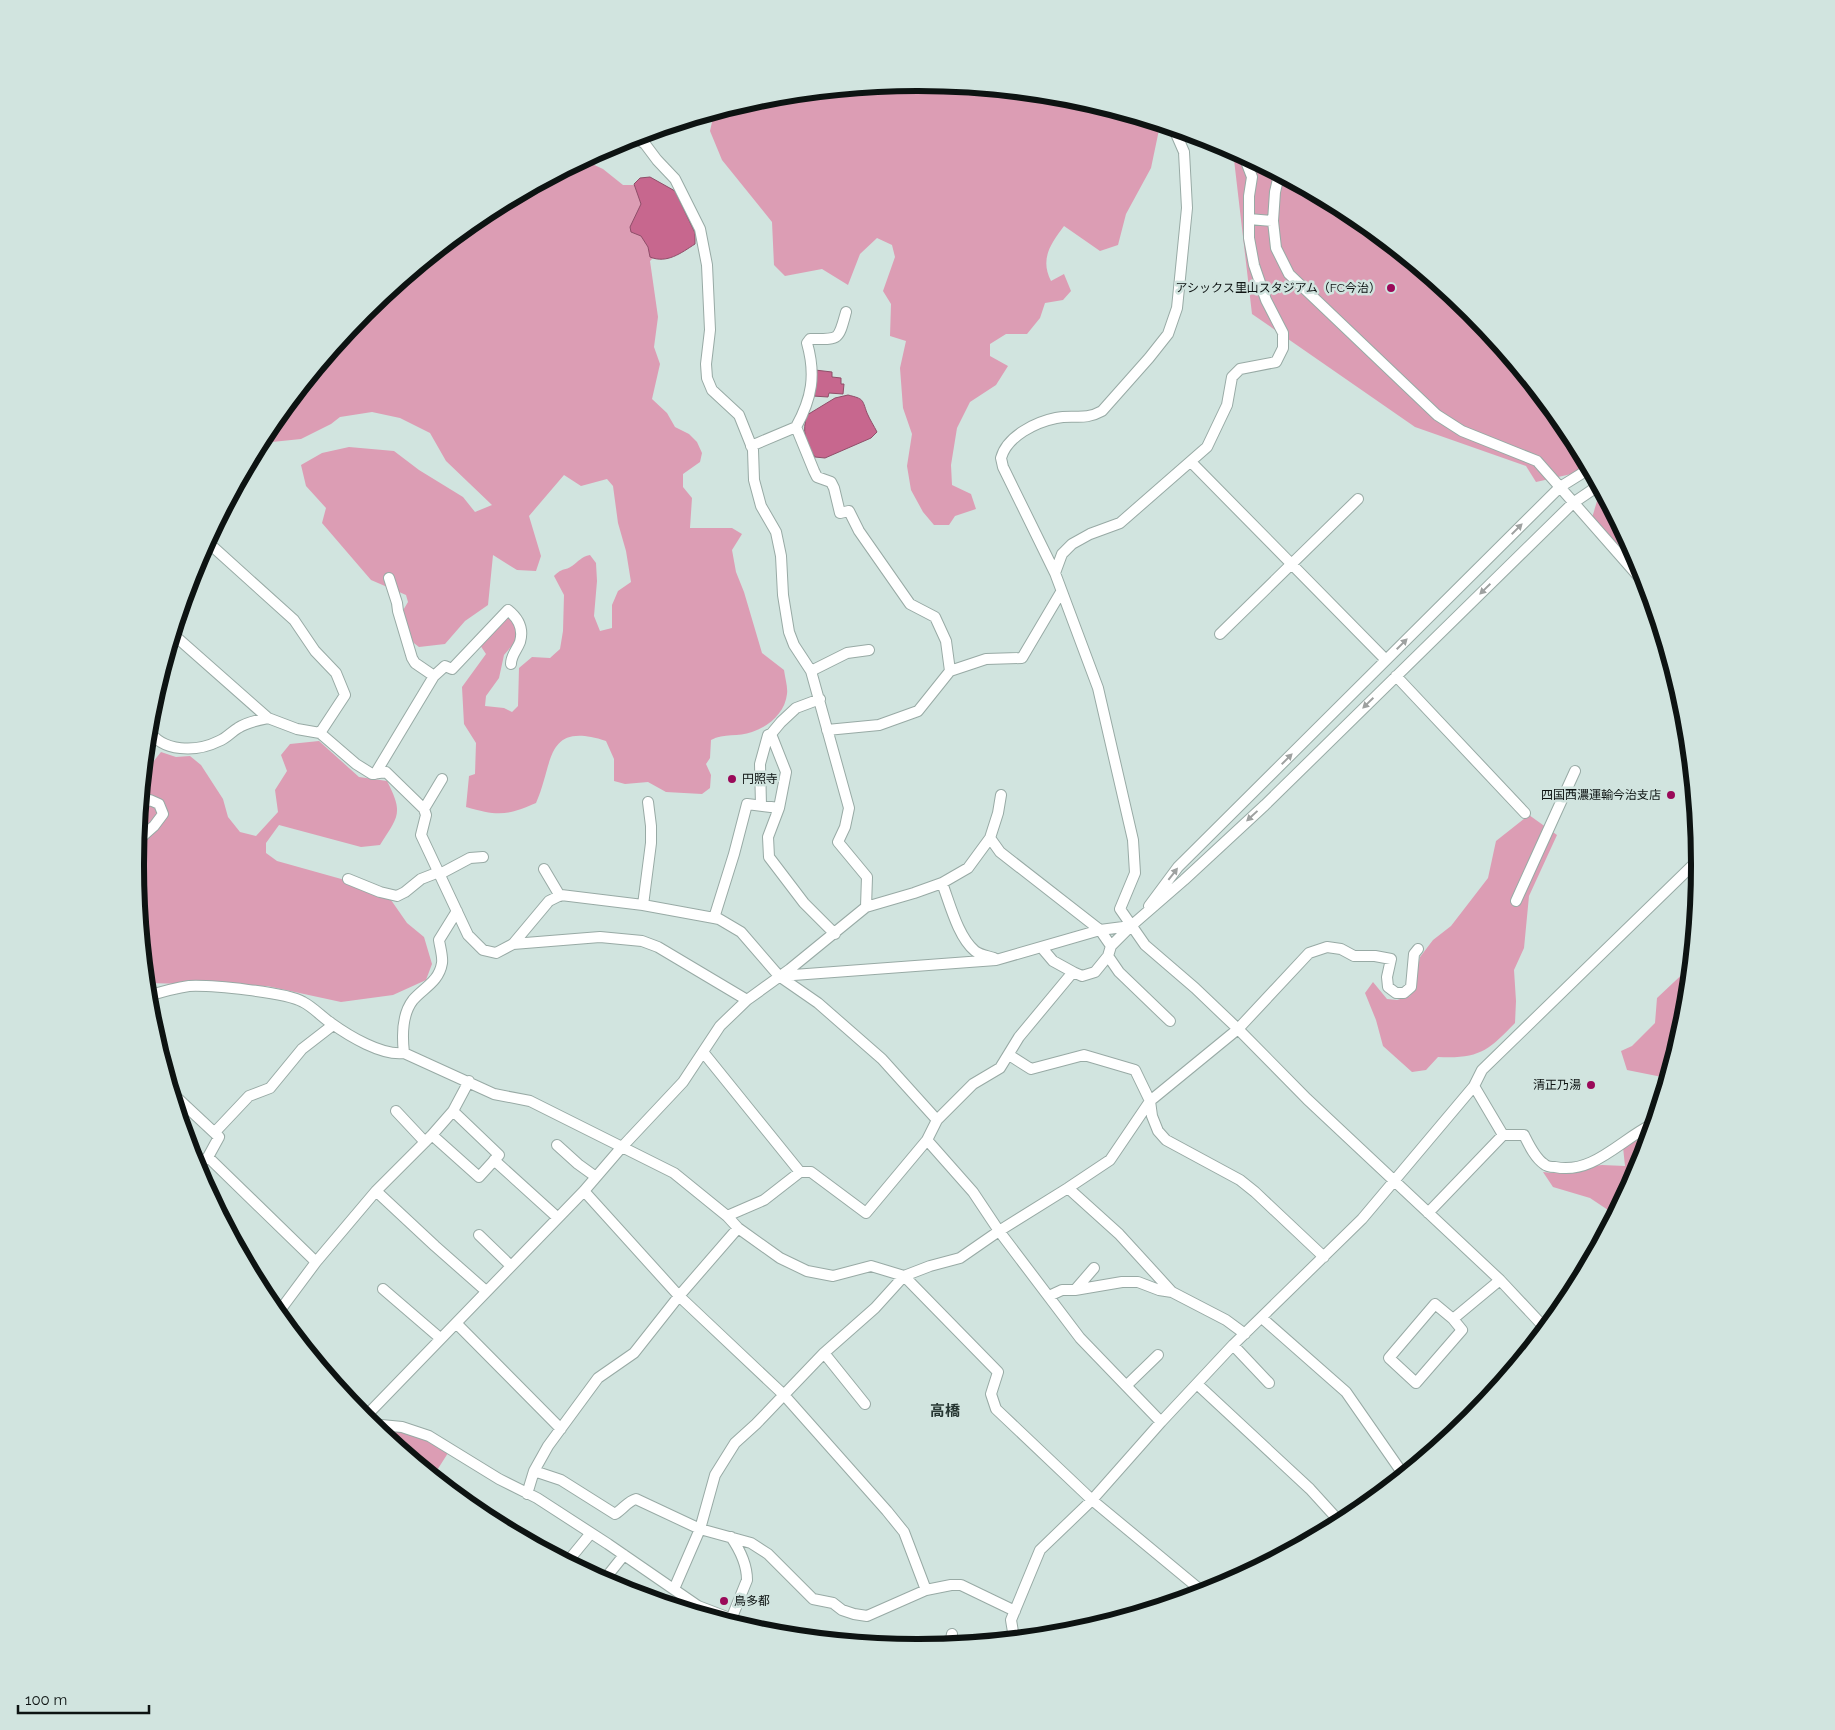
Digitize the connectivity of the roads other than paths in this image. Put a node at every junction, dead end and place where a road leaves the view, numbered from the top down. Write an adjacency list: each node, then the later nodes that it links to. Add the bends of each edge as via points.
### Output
1 (1177, 136): 19 (street, via 1184,152 1187,208 1177,308 1168,334 1102,411 1092,416 1058,418 1027,428 1010,443 1001,458 1002,467)
2 (643, 142): 9 (street, via 675,179 700,230 707,265 710,330 706,378 712,390 739,415)
3 (1248, 165): 5 (street, via 1252,177)
4 (1278, 181): 6 (street)
5 (1249, 219): 6 (street); 10 (street, via 1254,265 1266,300 1283,333 1283,348 1276,362 1240,369 1232,377 1227,405 1218,427 1207,447)
6 (1273, 220): 12 (street, via 1276,248 1289,274 1437,415 1462,431 1537,461)
7 (846, 312): 8 (street, via 840,334 834,339 810,339 807,343 812,379 806,409)
8 (796, 427): 9 (street); 28 (street, via 817,477 831,482 840,513 849,511 859,532 910,604 935,618 946,641)
9 (751, 446): 27 (street, via 754,480 761,506 776,532 789,632)
10 (1191, 462): 17 (street); 19 (street, via 1120,523 1072,544 1062,554)
11 (1584, 472): 12 (street)
12 (1560, 486): 15 (street); 25 (street, one-way to 12)
13 (1594, 489): 15 (street)
14 (1358, 499): 17 (street)
15 (1573, 503): 18 (street); 30 (street, one-way to 30)
16 (213, 547): 34 (street, via 294,620 315,651 336,673 345,695)
17 (1291, 564): 22 (street); 25 (street)
18 (1632, 569)
19 (1054, 572): 21 (street)
20 (389, 578): 29 (street, via 412,658)
21 (1061, 592): 28 (street, via 1022,658 986,659); 61 (street, via 1098,688 1133,840 1135,873 1120,910)
22 (1220, 634)
23 (178, 639): 32 (street)
24 (869, 650): 27 (street, via 847,653)
25 (1386, 660): 61 (street, one-way to 25, via 1178,867)
26 (511, 664): 29 (street, via 520,641 520,629 517,618 508,610 452,669 445,666)
27 (811, 671): 31 (street)
28 (950, 671): 33 (street, via 918,711 879,724)
29 (434, 676): 38 (street)
30 (1396, 676): 46 (street); 61 (street, one-way to 61, via 1265,805)
31 (820, 699): 33 (street); 35 (street, via 796,708)
32 (268, 718): 34 (street, via 297,729); 36 (street, via 252,721 217,743 180,750)
33 (827, 730): 58 (street, via 849,808 838,842 867,876)
34 (320, 733): 38 (street, via 356,764)
35 (771, 734): 43 (street, via 760,764); 44 (street, via 786,772)
36 (154, 739)
37 (1575, 771): 56 (street)
38 (375, 774): 45 (street, via 386,772)
39 (442, 779): 45 (street)
40 (1001, 795): 48 (street)
41 (146, 801): 47 (street, via 159,804 163,814)
42 (648, 802): 57 (street, via 651,843)
43 (761, 805): 44 (street); 60 (street, via 747,804)
44 (779, 808): 63 (street, via 768,837 769,858 804,903)
45 (424, 809): 52 (street, via 426,815 421,835)
46 (1524, 813)
47 (145, 834)
48 (990, 838): 54 (street, via 968,868); 62 (street, via 1000,852)
49 (483, 857): 52 (street, via 470,858)
50 (1691, 867): 80 (street, via 1482,1070)
51 (544, 869): 55 (street)
52 (439, 873): 53 (street, via 421,879 397,896); 59 (street)
53 (348, 879)
54 (942, 883): 58 (street); 68 (street, via 967,943 977,952)
55 (560, 896): 57 (street); 64 (street, via 549,901)
56 (1516, 901)
57 (643, 905): 60 (street)
58 (866, 907): 63 (street)
59 (458, 912): 64 (street, via 468,935 483,950 496,953); 77 (street, via 439,940 443,962 438,974 405,1015)
60 (714, 918): 70 (street, via 741,932)
61 (1131, 926): 62 (street); 67 (street); 75 (street, via 1145,945)
62 (1100, 930): 65 (street); 67 (street)
63 (835, 934): 70 (street)
64 (513, 944): 72 (street, via 600,937 642,941)
65 (1042, 948): 68 (street); 69 (street, via 1053,962)
66 (1418, 949): 75 (street, via 1414,954 1411,987 1404,993 1396,993 1388,987 1391,959 1354,956 1341,949 1327,947 1309,953)
67 (1109, 951): 69 (street, via 1095,972 1082,976); 73 (street, via 1119,972)
68 (998, 960): 70 (street)
69 (1073, 972): 78 (street)
70 (779, 976): 72 (street); 85 (street, via 818,1003 882,1059)
71 (155, 994): 74 (street, via 190,986 277,995 303,1001)
72 (747, 1000): 76 (street, via 720,1026)
73 (1170, 1021)
74 (332, 1024): 77 (street, via 378,1050); 87 (street, via 302,1049 270,1088 250,1096)
75 (1238, 1028): 82 (street); 98 (street, via 1307,1099)
76 (703, 1052): 92 (street, via 683,1082); 96 (street)
77 (404, 1053): 79 (street)
78 (1008, 1055): 82 (street, via 1031,1069 1084,1055 1135,1070); 85 (street, via 1000,1068 974,1084)
79 (469, 1081): 84 (street); 92 (street, via 494,1094 530,1102)
80 (1474, 1086): 88 (street); 98 (street)
81 (181, 1101): 87 (street)
82 (1150, 1101): 99 (street, via 1110,1160); 108 (street, via 1158,1131 1166,1140 1240,1180)
83 (396, 1111): 89 (street)
84 (453, 1111): 89 (street); 94 (street, via 499,1155)
85 (937, 1120): 90 (street)
86 (1645, 1128): 88 (street, via 1611,1152 1585,1165 1564,1169 1545,1166 1524,1135)
87 (215, 1132): 93 (street, via 219,1137)
88 (1503, 1135): 102 (street)
89 (429, 1139): 94 (street, via 479,1177); 100 (street)
90 (927, 1140): 96 (street, via 866,1213 811,1172); 106 (street, via 973,1192)
91 (557, 1145): 97 (street)
92 (621, 1148): 97 (street); 103 (street, via 674,1173)
93 (208, 1158): 95 (street); 109 (street)
94 (494, 1160): 104 (street)
95 (203, 1162)
96 (800, 1172): 103 (street, via 764,1200)
97 (596, 1177): 101 (street)
98 (1395, 1181): 102 (street); 108 (street)
99 (1068, 1188): 106 (street); 117 (street, via 1119,1234)
100 (376, 1191): 109 (street); 116 (street)
101 (584, 1191): 104 (street); 118 (street)
102 (1428, 1213): 113 (street)
103 (727, 1216): 105 (street)
104 (558, 1218): 110 (street)
105 (738, 1228): 112 (street, via 780,1258 807,1271 832,1276 871,1266); 118 (street)
106 (999, 1231): 112 (street, via 960,1258); 119 (street)
107 (479, 1235): 110 (street)
108 (1324, 1257): 121 (street)
109 (316, 1262): 120 (street)
110 (511, 1266): 116 (street)
111 (1094, 1268): 115 (street)
112 (904, 1276): 128 (street, via 875,1308); 142 (street, via 998,1372 991,1394 996,1409)
113 (1500, 1280): 122 (street); 124 (street)
114 (383, 1289): 126 (street)
115 (1075, 1290): 117 (street, via 1138,1282); 119 (street, via 1062,1290)
116 (486, 1291): 123 (street)
117 (1172, 1292): 125 (street, via 1226,1320)
118 (679, 1296): 133 (street); 138 (street, via 634,1352 598,1378)
119 (1049, 1296): 132 (street, via 1080,1338)
120 (283, 1307)
121 (1262, 1318): 125 (street); 139 (street, via 1346,1392)
122 (1453, 1319): 122 (street, via 1462,1330 1416,1384 1389,1358 1435,1304)
123 (456, 1323): 126 (street); 138 (street)
124 (1540, 1323)
125 (1245, 1334): 127 (street)
126 (440, 1338): 135 (street)
127 (1233, 1344): 130 (street); 131 (street)
128 (824, 1353): 133 (street); 134 (street)
129 (1158, 1355): 132 (street)
130 (1270, 1383)
131 (1197, 1384): 136 (street); 143 (street)
132 (1127, 1385): 136 (street)
133 (784, 1395): 144 (street, via 735,1443 715,1475); 152 (street, via 904,1532)
134 (865, 1404)
135 (370, 1412)
136 (1161, 1422): 142 (street)
137 (384, 1425): 141 (street, via 424,1434)
138 (561, 1429): 140 (street)
139 (1400, 1470)
140 (534, 1471): 141 (street); 144 (street, via 561,1480 615,1514 636,1498)
141 (527, 1494): 145 (street)
142 (1092, 1500): 150 (street); 154 (street, via 1040,1550)
143 (1334, 1516)
144 (700, 1528): 146 (street); 151 (street)
145 (591, 1533): 147 (street); 148 (street)
146 (731, 1537): 152 (street, via 751,1543 768,1554 806,1595 854,1614 867,1616); 155 (street, via 740,1549 747,1573)
147 (624, 1555): 149 (street); 151 (street)
148 (571, 1557)
149 (609, 1574)
150 (1196, 1587)
151 (674, 1589): 153 (street)
152 (926, 1590): 154 (street, via 961,1585)
153 (701, 1607)
154 (1015, 1611): 156 (street, via 1011,1620)
155 (733, 1616)
156 (1013, 1632)

